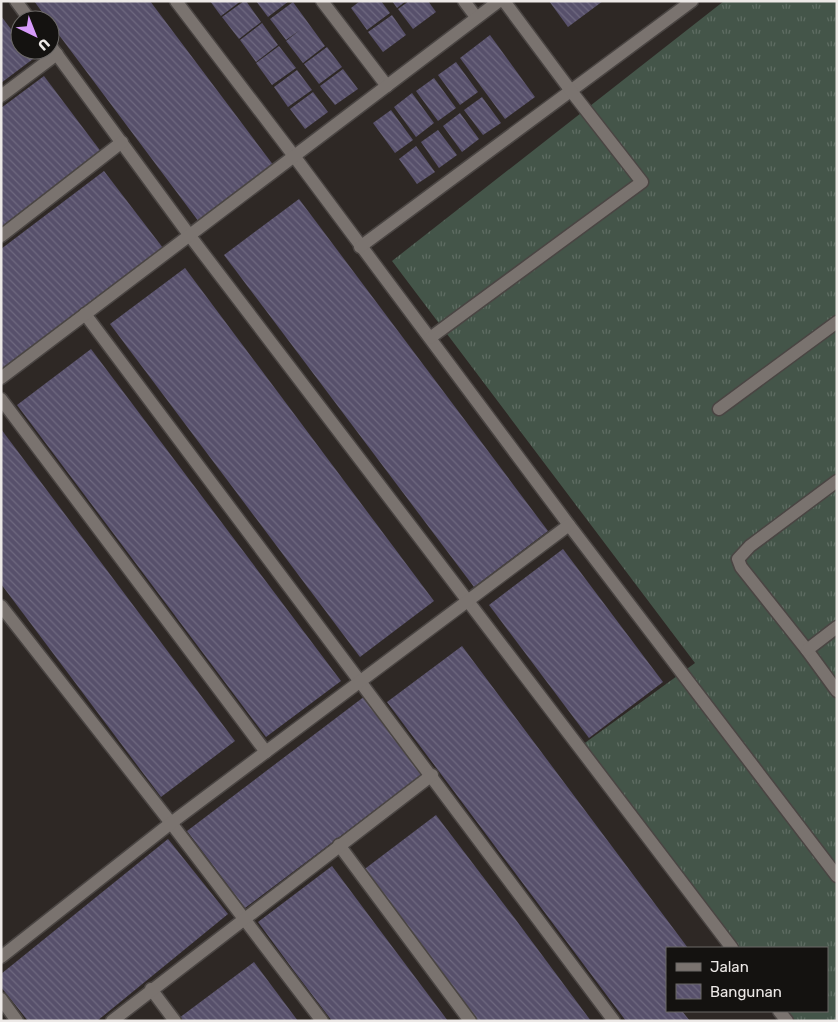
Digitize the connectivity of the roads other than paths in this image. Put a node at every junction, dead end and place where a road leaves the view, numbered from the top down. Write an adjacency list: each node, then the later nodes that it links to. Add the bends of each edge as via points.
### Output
1 (176, 1): 14 (street)
2 (322, 1): 10 (street)
3 (464, 1): 7 (street)
4 (499, 1): 7 (street)
5 (504, 1): 11 (street)
6 (692, 1): 11 (street)
7 (476, 17): 10 (street)
8 (60, 59): 13 (street)
9 (42, 60): 12 (street)
10 (387, 86): 14 (street)
11 (571, 90): 17 (street); 20 (street, via 642,182)
12 (1, 96)
13 (122, 142): 15 (street); 16 (street)
14 (294, 156): 16 (street); 17 (street)
15 (1, 236)
16 (190, 236): 18 (street); 26 (street)
17 (360, 247): 20 (street)
18 (84, 314): 21 (street); 30 (street)
19 (837, 322): 23 (street)
20 (430, 338): 25 (street)
21 (1, 378)
22 (1, 399): 32 (street)
23 (719, 409)
24 (837, 481): 29 (street, via 750,546 738,559)
25 (569, 525): 26 (street); 36 (street)
26 (468, 603): 30 (street); 38 (street)
27 (1, 606): 34 (street)
28 (837, 627): 29 (street)
29 (807, 650): 31 (street)
30 (360, 681): 32 (street); 33 (street)
31 (837, 691)
32 (266, 752): 34 (street)
33 (432, 775): 35 (street); 47 (street)
34 (171, 823): 37 (street); 39 (street)
35 (339, 845): 37 (street); 46 (street)
36 (837, 876)
37 (243, 918): 40 (street); 45 (street)
38 (731, 947)
39 (1, 957)
40 (151, 989): 43 (street); 44 (street)
41 (1, 999): 42 (street)
42 (17, 1021)
43 (112, 1021)
44 (174, 1021)
45 (322, 1021)
46 (470, 1021)
47 (614, 1021)

